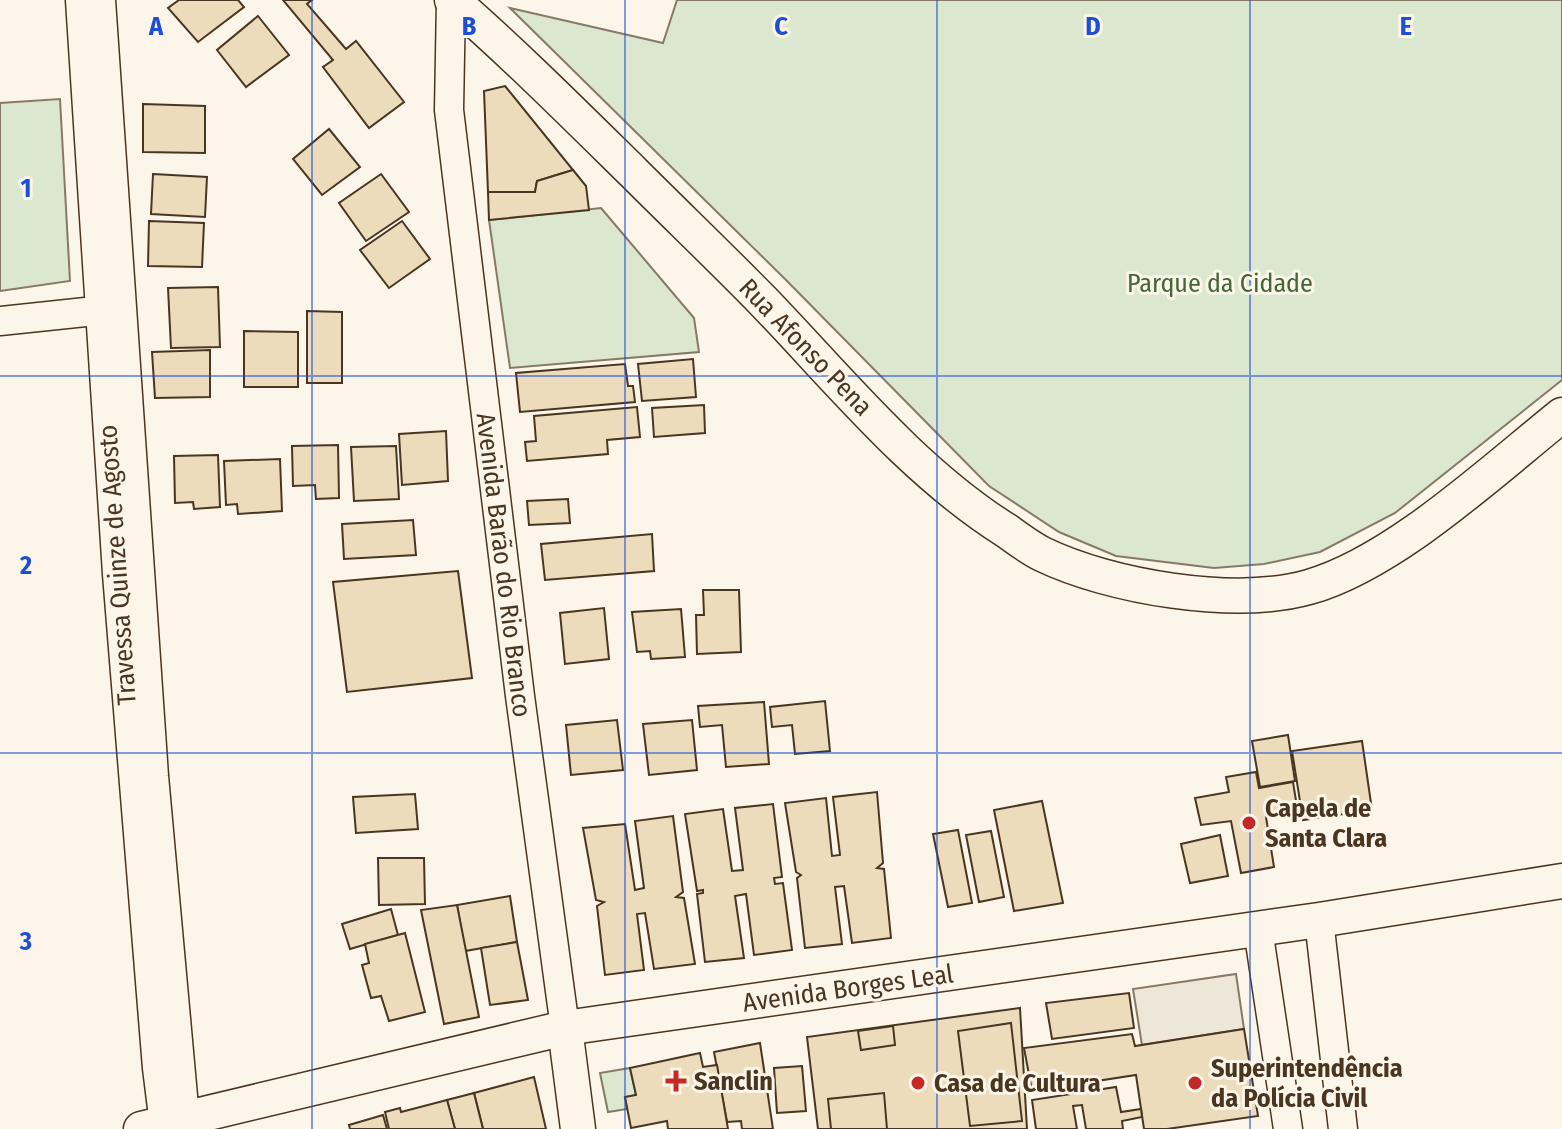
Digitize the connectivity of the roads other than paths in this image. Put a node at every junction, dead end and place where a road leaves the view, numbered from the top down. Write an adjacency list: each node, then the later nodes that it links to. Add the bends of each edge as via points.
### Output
1 (80, 0): 4 (street, Travessa Quinze de Agosto)
2 (101, 0): 4 (street, Travessa Quinze de Agosto)
3 (451, 0): 6 (main road, Rua Afonso Pena, via 513,53 968,507 1042,554 1106,578 1216,596 1307,587 1388,549); 10 (street, Avenida Barão do Rio Branco, via 449,110)
4 (110, 309): 5 (street); 11 (street, Travessa Quinze de Agosto)
5 (0, 321)
6 (1562, 415)
7 (1562, 881): 8 (main road, Avenida Borges Leal)
8 (1319, 920): 9 (main road, Avenida Borges Leal); 14 (street)
9 (1258, 929): 10 (main road, Avenida Borges Leal); 13 (street)
10 (565, 1028): 11 (main road, Avenida Borges Leal); 12 (main road, Avenida Barão do Rio Branco)
11 (168, 1126)
12 (578, 1129)
13 (1288, 1129)
14 (1343, 1129)

